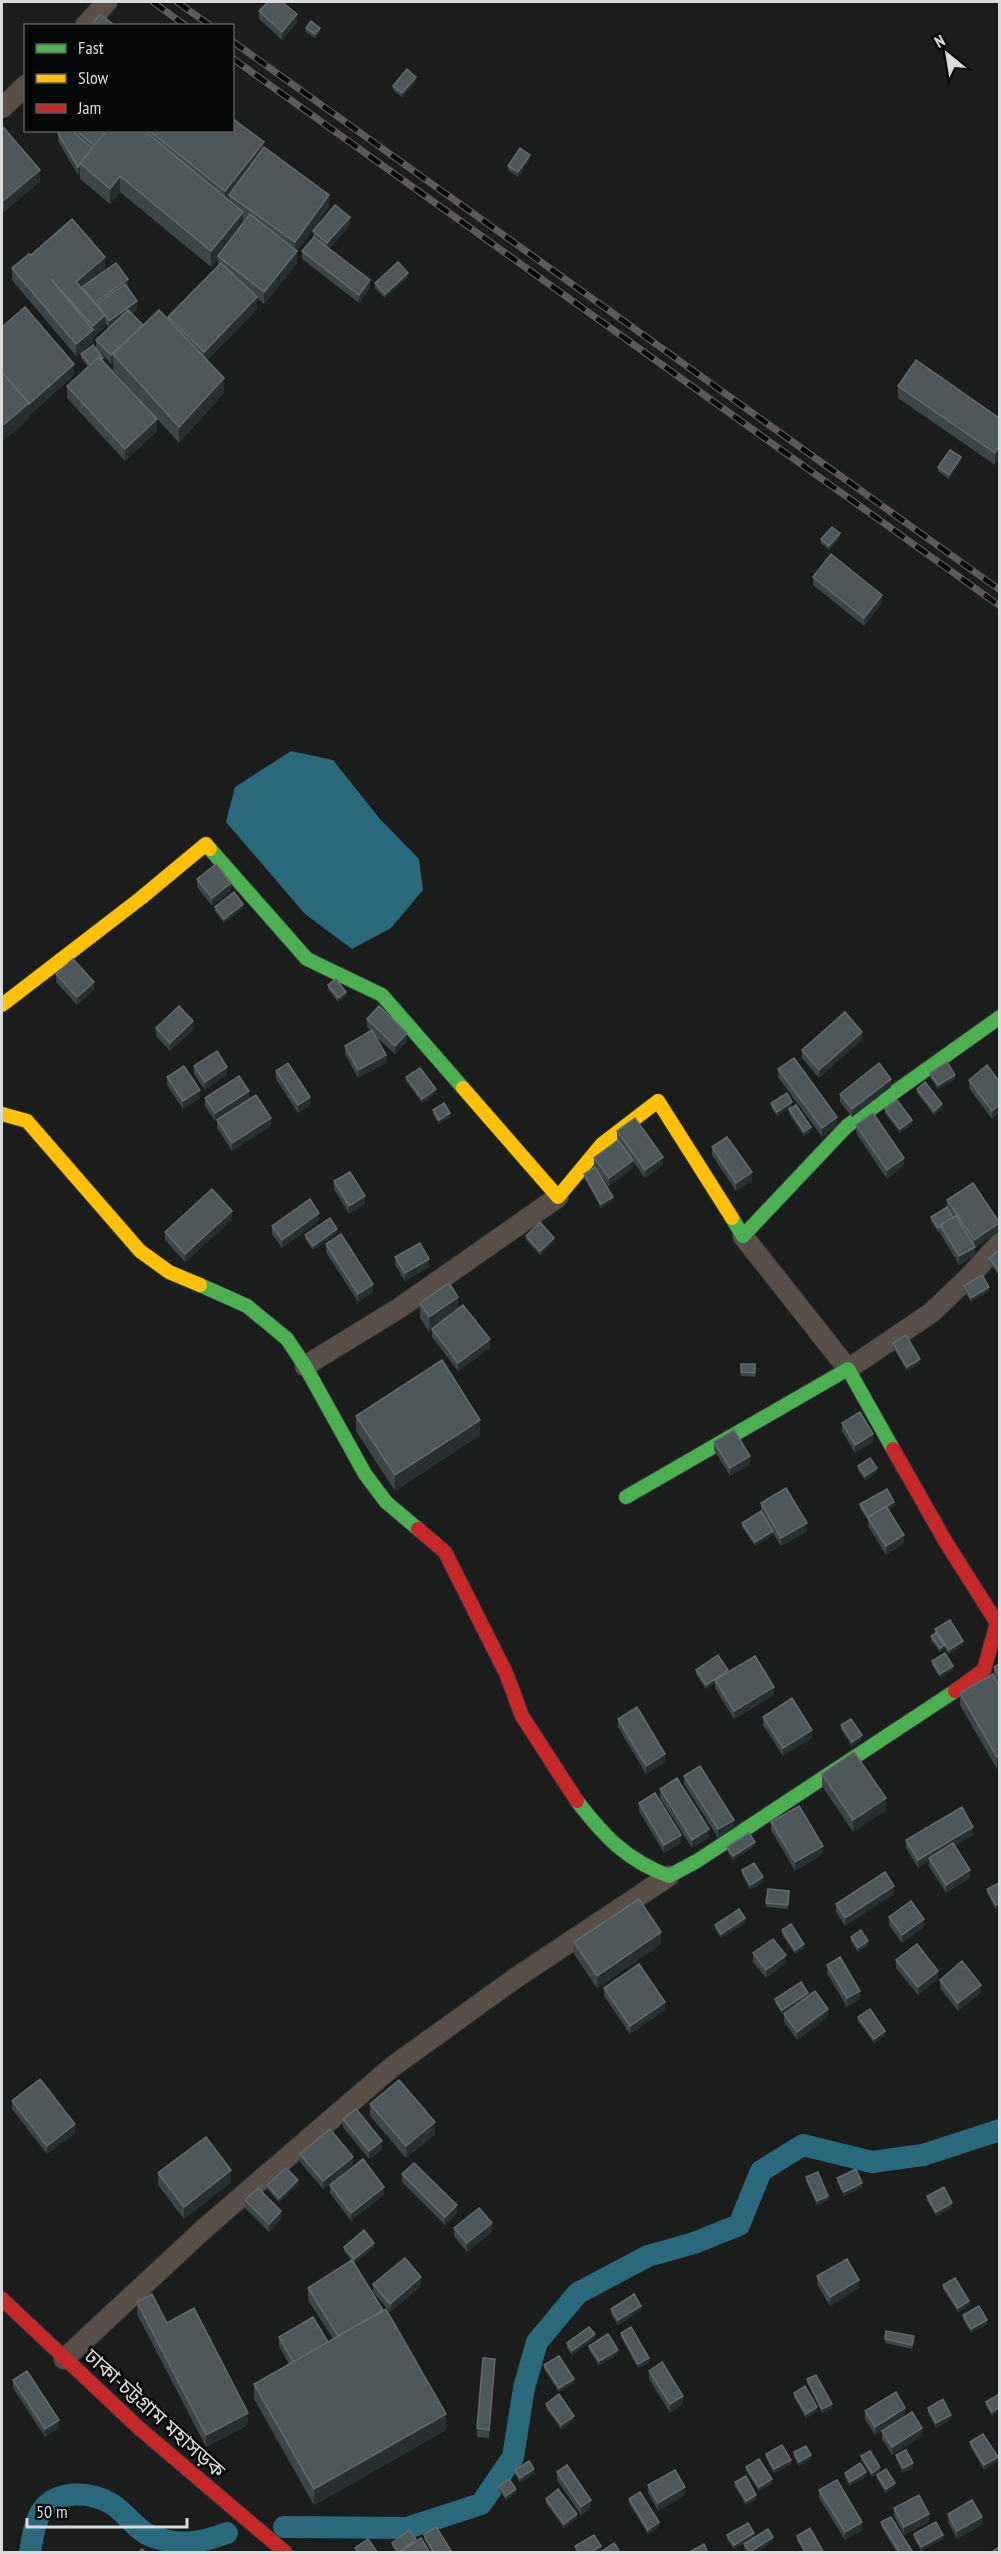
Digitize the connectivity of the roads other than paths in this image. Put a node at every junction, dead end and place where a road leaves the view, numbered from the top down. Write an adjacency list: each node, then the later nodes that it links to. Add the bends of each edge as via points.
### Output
1 (107, 2): 2 (street)
2 (88, 24)
3 (24, 87): 4 (street)
4 (2, 108)
5 (2, 1005): 8 (main road, via 206,844 307,959 382,995)
6 (999, 1017): 9 (main road, via 847,1126)
7 (2, 1114): 11 (main road, via 27,1121 140,1251 170,1272 247,1306 287,1339)
8 (558, 1197): 9 (main road, via 602,1144 658,1101); 11 (street, via 401,1307)
9 (743, 1236): 12 (street)
10 (999, 1243): 12 (street, via 931,1313)
11 (305, 1366): 14 (main road, via 365,1474 386,1502 445,1552 506,1673 522,1716 570,1791 602,1833 643,1866)
12 (848, 1369): 13 (main road); 14 (main road, via 947,1544 997,1623 984,1670 697,1862)
13 (626, 1497)
14 (669, 1876): 16 (street, via 517,1977 392,2067 206,2228)
15 (2, 2299): 16 (main road, ঢাকা-চট্টগ্রাম মহাসড়ক)
16 (64, 2359): 17 (main road, ঢাকা-চট্টগ্রাম মহাসড়ক)
17 (285, 2553)

